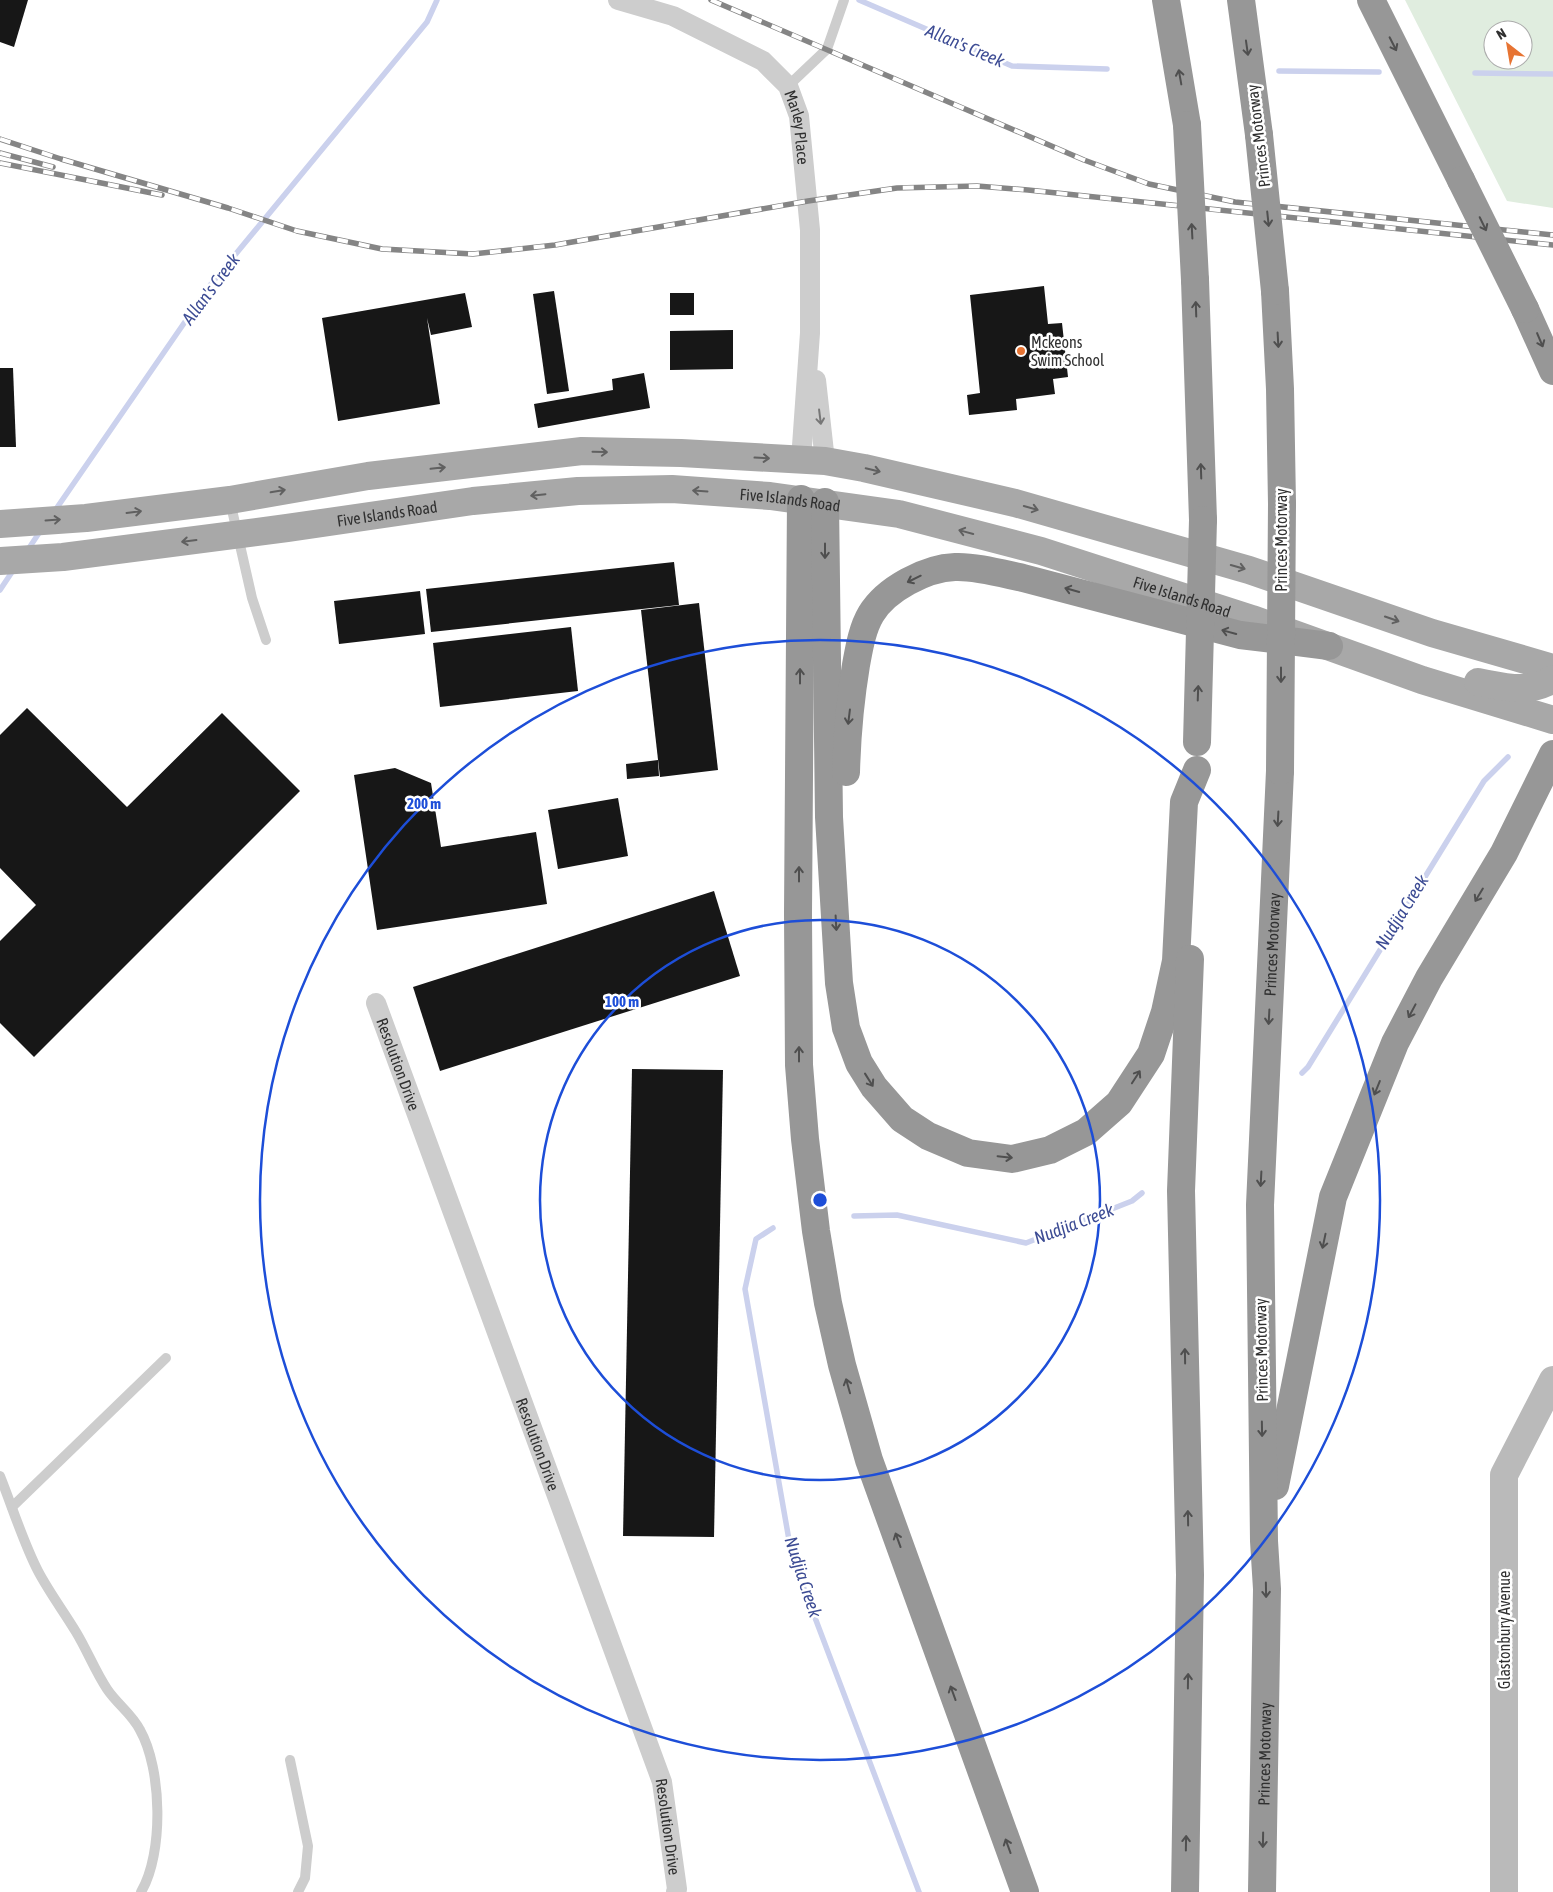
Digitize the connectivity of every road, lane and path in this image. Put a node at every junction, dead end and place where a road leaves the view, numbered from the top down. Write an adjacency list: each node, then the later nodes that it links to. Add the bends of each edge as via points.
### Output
1 (618, 0): 6 (street, Marley Place, via 674,16 764,61)
2 (844, 0): 6 (lane, via 827,49)
3 (1166, 0): 20 (highway, one-way to 3, bridge, via 1203,520 1195,280 1187,125)
4 (1241, 0): 29 (highway, Princes Motorway, one-way to 29, bridge, via 1275,291 1282,504 1280,771 1260,1205)
5 (1371, 0): 7 (highway, one-way to 7, bridge)
6 (788, 86): 8 (street, Marley Place, via 799,116 810,230)
7 (1553, 371)
8 (813, 460): 9 (main road, one-way to 8, via 368,476 582,451); 10 (main road); 17 (main road, one-way to 17, via 864,468 1015,503 1249,570 1432,633)
9 (230, 500): 11 (main road, one-way to 9, via 86,518); 12 (lane)
10 (813, 501): 12 (main road, Five Islands Road, one-way to 12, via 672,489 578,491 473,501); 15 (main road, Five Islands Road, one-way to 10, via 1040,551 899,514); 23 (highway, one-way to 23); 34 (highway, one-way to 10, via 869,1460 842,1366 816,1230 799,1065 798,914)
11 (10, 523)
12 (238, 534): 13 (main road, Five Islands Road, one-way to 13, via 63,557); 14 (lane, via 252,598)
13 (0, 561)
14 (266, 640)
15 (1329, 646): 16 (main road, Five Islands Road); 23 (highway, one-way to 23, via 1240,635 990,571 956,566 910,580 887,596 871,614 860,643 848,727 843,836)
16 (1383, 666): 17 (main road, via 1511,688 1531,688); 18 (main road, Five Islands Road)
17 (1552, 679)
18 (1553, 720)
19 (1553, 754): 22 (highway)
20 (1196, 770): 23 (highway, one-way to 20, via 839,983 846,1028 859,1063 874,1087 902,1119 928,1136 968,1153 1012,1159 1050,1150 1086,1132 1119,1103 1151,1054 1165,1012 1176,961 1184,802); 35 (highway, one-way to 20, via 1190,1575 1181,1191)
21 (1553, 787): 22 (highway)
22 (1504, 853): 29 (highway, one-way to 29, via 1429,978 1395,1043 1333,1197)
23 (833, 875)
24 (376, 1003): 33 (street, Resolution Drive, via 662,1782)
25 (166, 1358): 28 (lane)
26 (1553, 1380): 37 (main road, Glastonbury Avenue, via 1504,1475)
27 (0, 1476): 28 (lane)
28 (12, 1507): 31 (lane, via 38,1570 108,1690 140,1730 152,1760 158,1799 154,1849)
29 (1264, 1542): 36 (highway, Princes Motorway, one-way to 36, via 1267,1589)
30 (290, 1760): 32 (lane, via 308,1846 305,1878)
31 (141, 1892)
32 (298, 1892)
33 (676, 1892)
34 (1025, 1892)
35 (1185, 1892)
36 (1262, 1892)
37 (1504, 1892)

